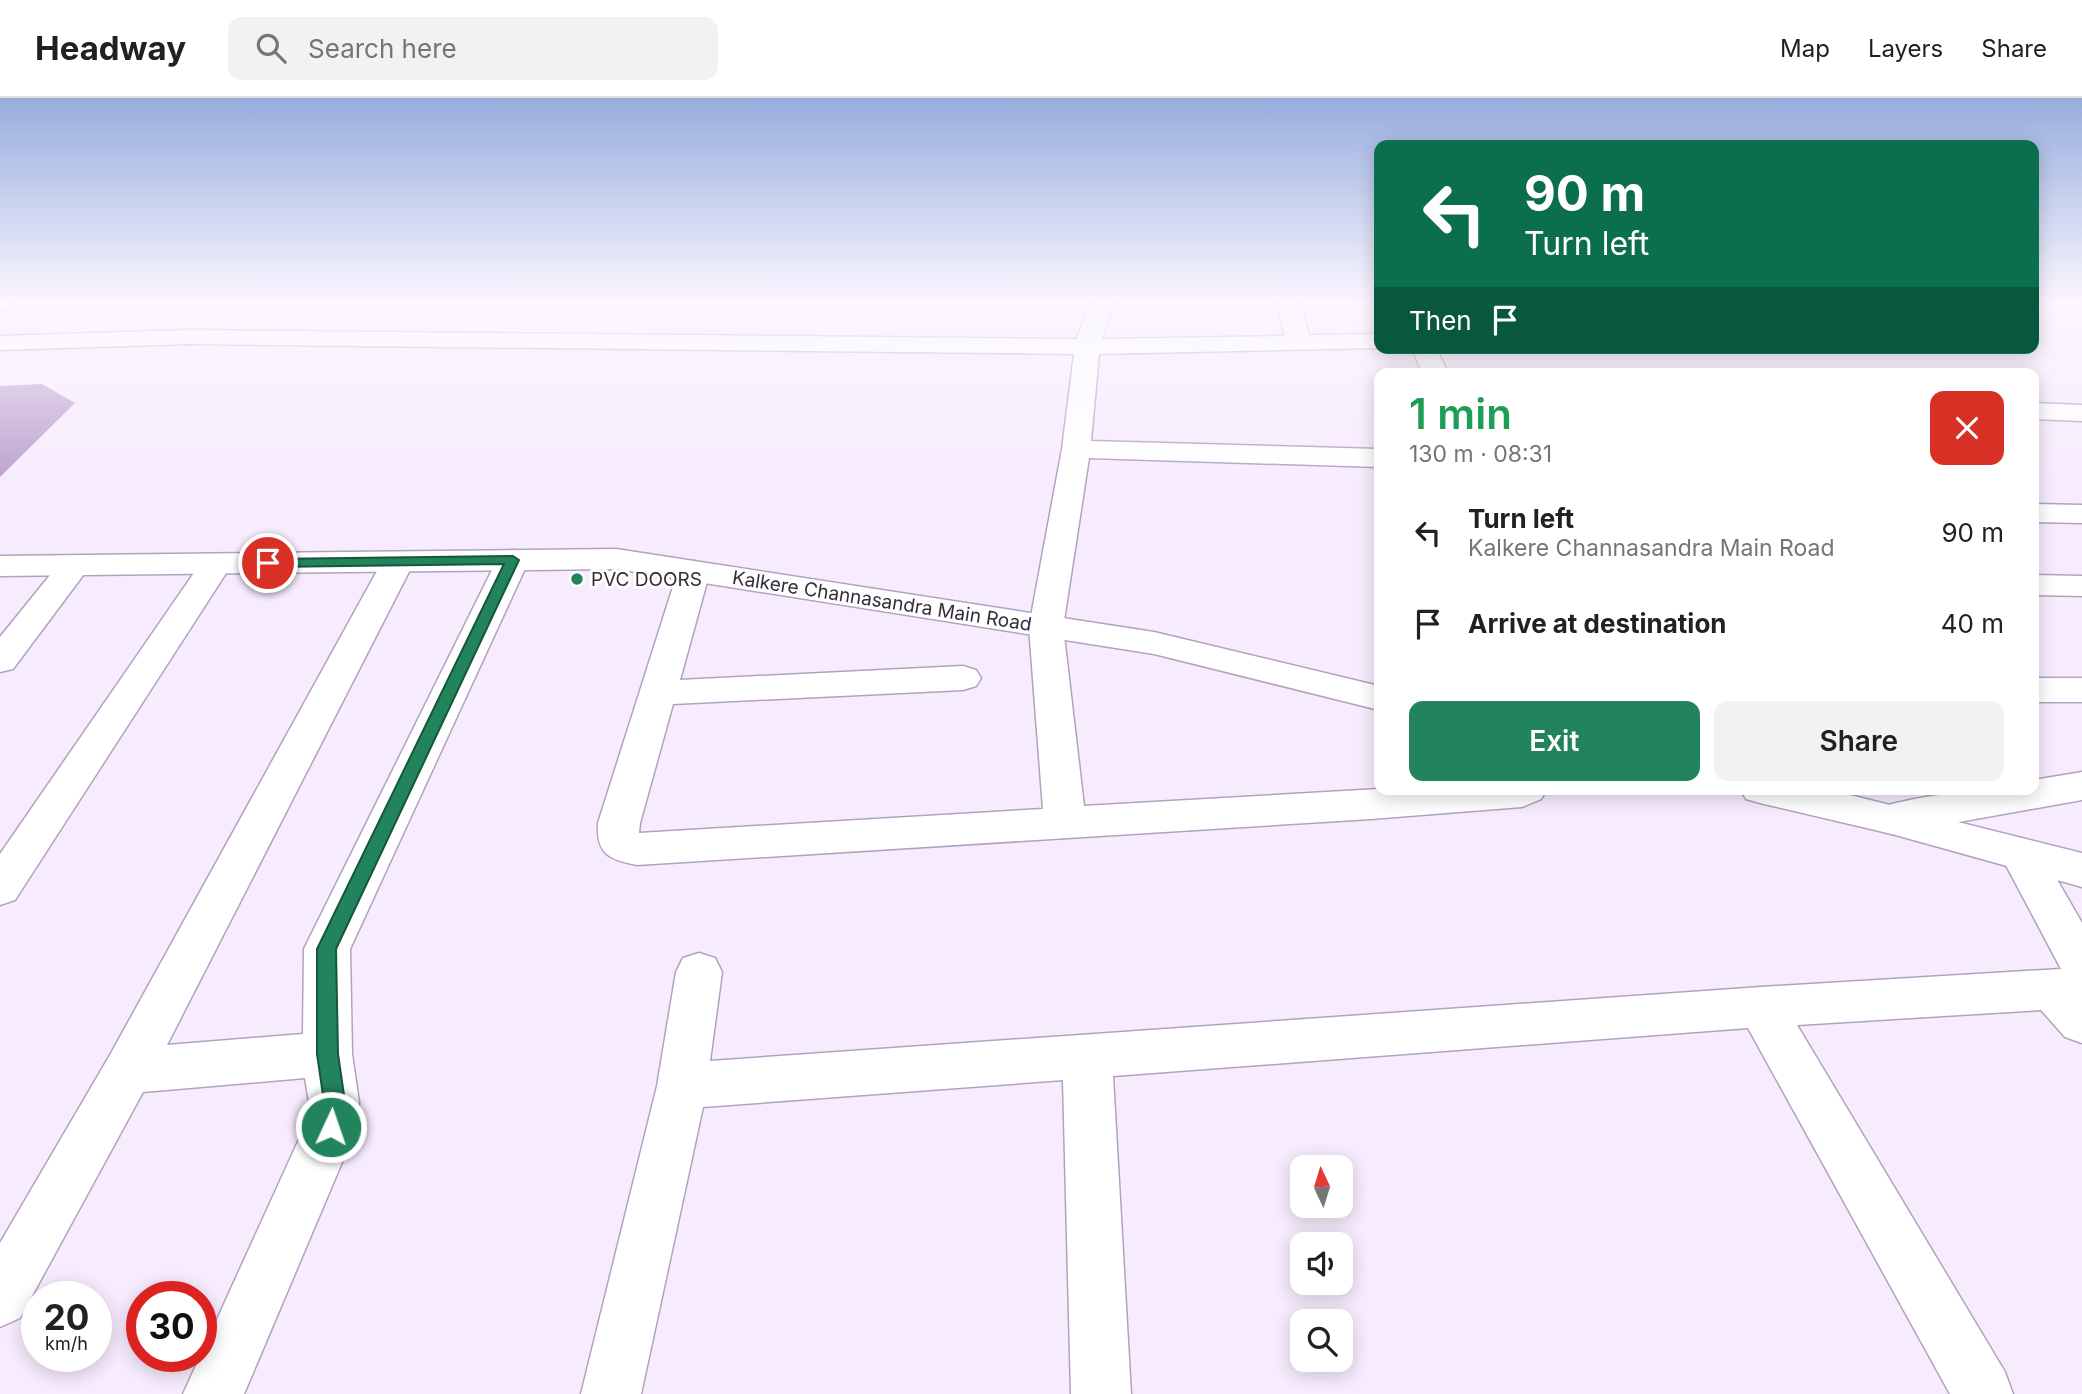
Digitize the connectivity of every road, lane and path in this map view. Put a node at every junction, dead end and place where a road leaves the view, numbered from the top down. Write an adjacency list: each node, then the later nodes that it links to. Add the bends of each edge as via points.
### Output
1 (1086, 360): 4 (street)
2 (2039, 411): 3 (street)
3 (2082, 412)
4 (1076, 449): 5 (street); 16 (street)
5 (1374, 458)
6 (2039, 513): 7 (street)
7 (2082, 514)
8 (513, 560): 9 (street, Kalkere Channasandra Main Road); 13 (street, Kalkere Channasandra Main Road, via 616,559); 34 (street, via 327,949)
9 (398, 562): 10 (street, Kalkere Channasandra Main Road); 36 (street)
10 (216, 564): 12 (street, Kalkere Channasandra Main Road); 30 (street)
11 (0, 566): 12 (street, Kalkere Channasandra Main Road)
12 (74, 566): 17 (street)
13 (694, 571): 16 (street, Kalkere Channasandra Main Road); 21 (street)
14 (2039, 585): 15 (street)
15 (2082, 586)
16 (1046, 627): 22 (street, Kalkere Channasandra Main Road, via 1153,643); 27 (street)
17 (0, 661)
18 (962, 678): 21 (street)
19 (2039, 690): 20 (street)
20 (2082, 690)
21 (658, 693): 27 (street, via 619,823 618,840 626,847)
22 (1374, 697)
23 (1484, 795): 27 (street)
24 (1807, 795): 26 (street)
25 (2003, 795): 26 (street)
26 (1892, 819): 28 (street)
27 (1065, 823)
28 (2021, 854): 29 (street); 32 (street)
29 (2082, 870)
30 (0, 888)
31 (699, 972): 37 (street)
32 (2074, 991): 33 (street)
33 (1761, 1007): 35 (street); 42 (street)
34 (327, 1054): 36 (street); 39 (street, via 334,1102 331,1127)
35 (1087, 1056): 37 (street); 41 (street)
36 (128, 1071): 38 (street)
37 (682, 1086): 40 (street)
38 (0, 1298)
39 (213, 1394)
40 (611, 1394)
41 (1101, 1394)
42 (1983, 1394)

